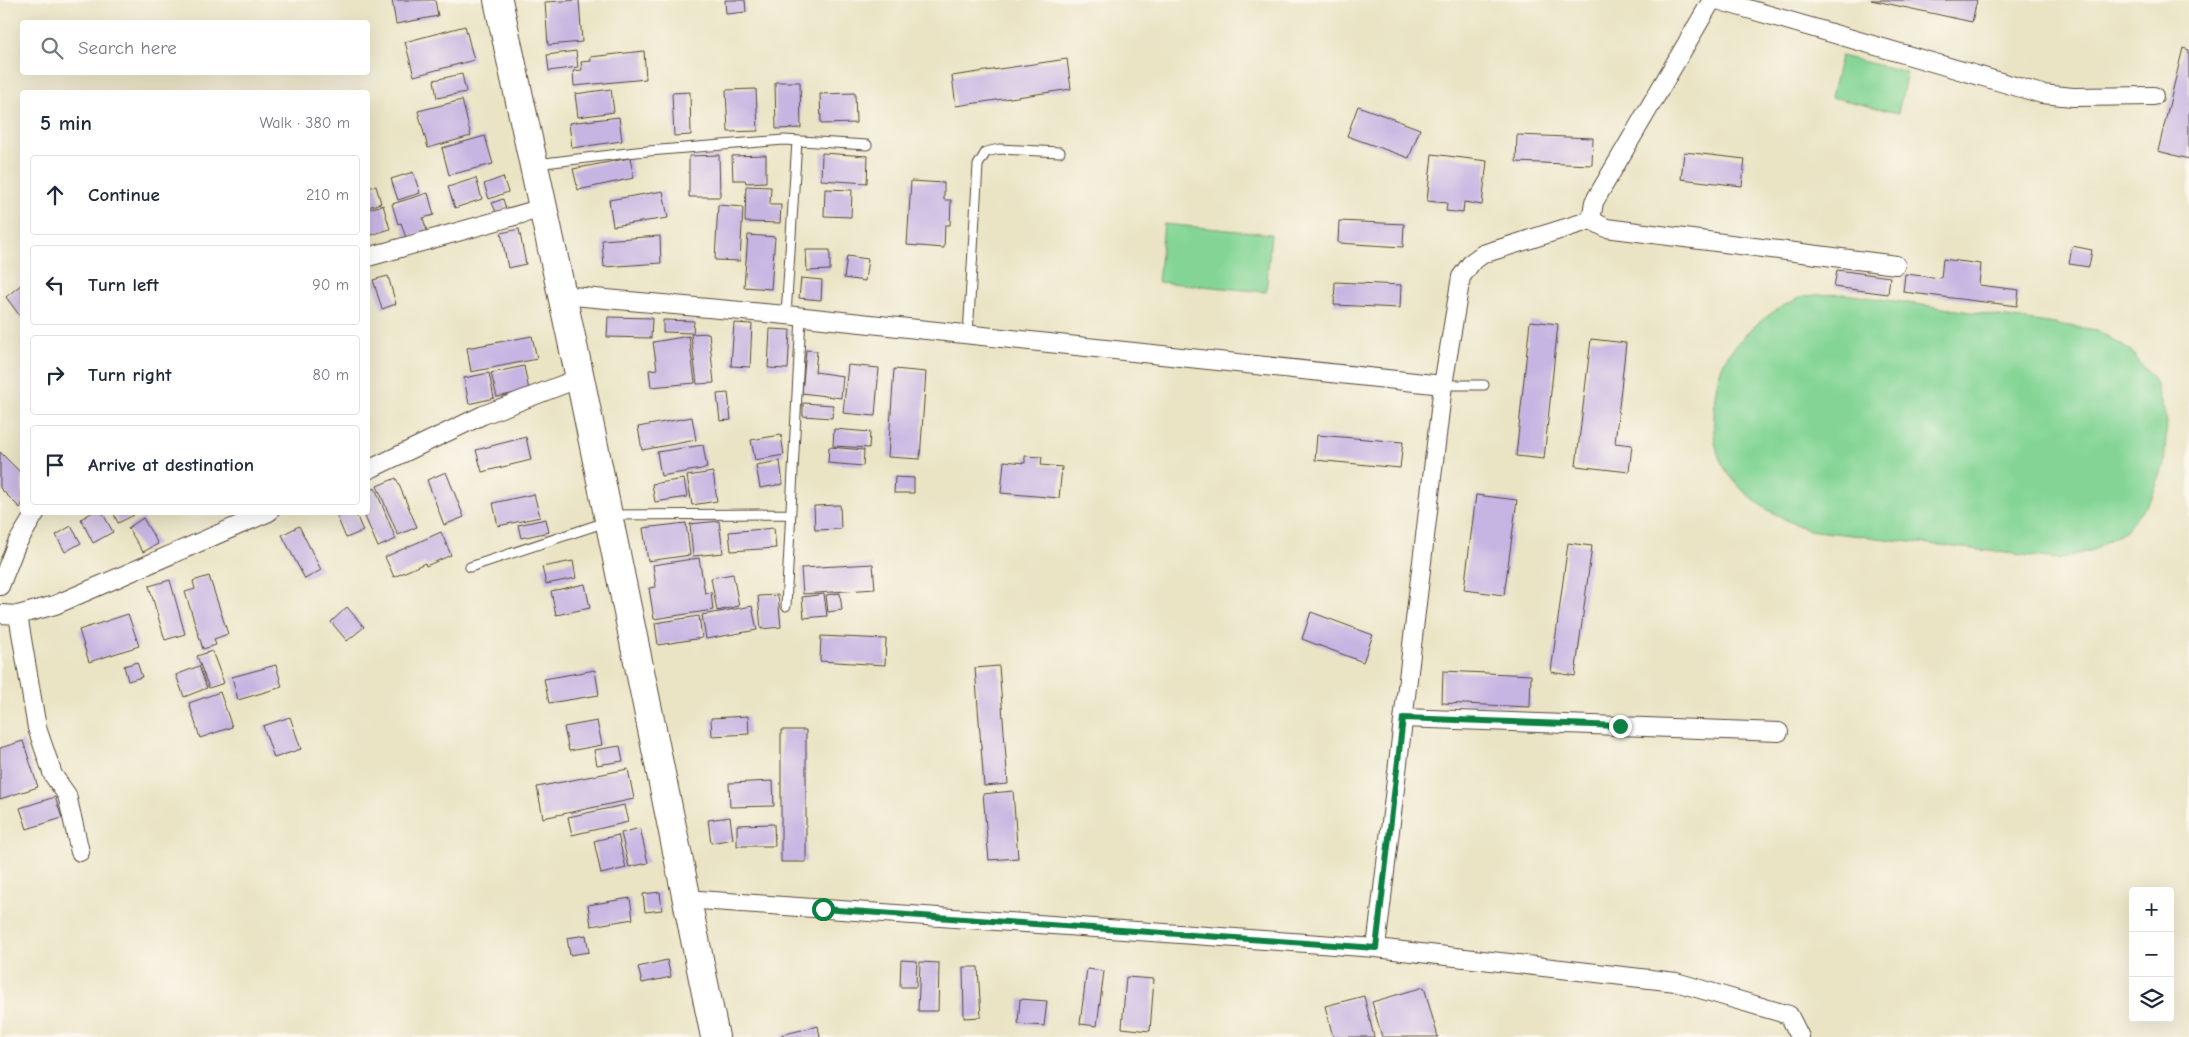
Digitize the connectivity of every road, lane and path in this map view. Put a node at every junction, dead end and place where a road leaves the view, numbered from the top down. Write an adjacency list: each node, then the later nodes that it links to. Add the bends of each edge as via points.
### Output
1 (498, 0): 8 (highway)
2 (1712, 0): 10 (street, via 1594,202)
3 (1717, 0): 4 (street, via 2042,94)
4 (2154, 96)
5 (797, 141): 6 (lane); 8 (lane, via 636,152); 14 (lane)
6 (867, 145)
7 (1060, 152): 15 (lane, via 999,149 986,152 978,164)
8 (533, 164): 9 (highway)
9 (543, 208): 11 (street); 13 (highway)
10 (1591, 220): 12 (street, via 1606,228); 17 (street, via 1483,254 1472,262 1461,277)
11 (370, 256)
12 (1896, 265)
13 (561, 295): 14 (street); 16 (highway)
14 (793, 316): 15 (street); 20 (lane)
15 (968, 335): 17 (street)
16 (580, 378): 19 (street, via 483,415); 23 (highway)
17 (1443, 385): 18 (lane); 29 (street)
18 (1484, 386)
19 (370, 469)
20 (790, 514): 23 (lane); 26 (lane)
21 (34, 515): 25 (street, via 16,545)
22 (262, 515): 28 (street, via 56,605)
23 (608, 518): 24 (lane); 32 (highway)
24 (470, 567)
25 (0, 586)
26 (786, 606)
27 (0, 614): 28 (street)
28 (18, 615): 31 (street, via 37,728 53,775 67,795)
29 (1403, 718): 30 (street); 33 (street)
30 (1779, 732)
31 (80, 852)
32 (685, 899): 33 (street); 34 (highway)
33 (1376, 948): 35 (street, via 1676,982 1789,1015)
34 (715, 1037)
35 (1800, 1037)

